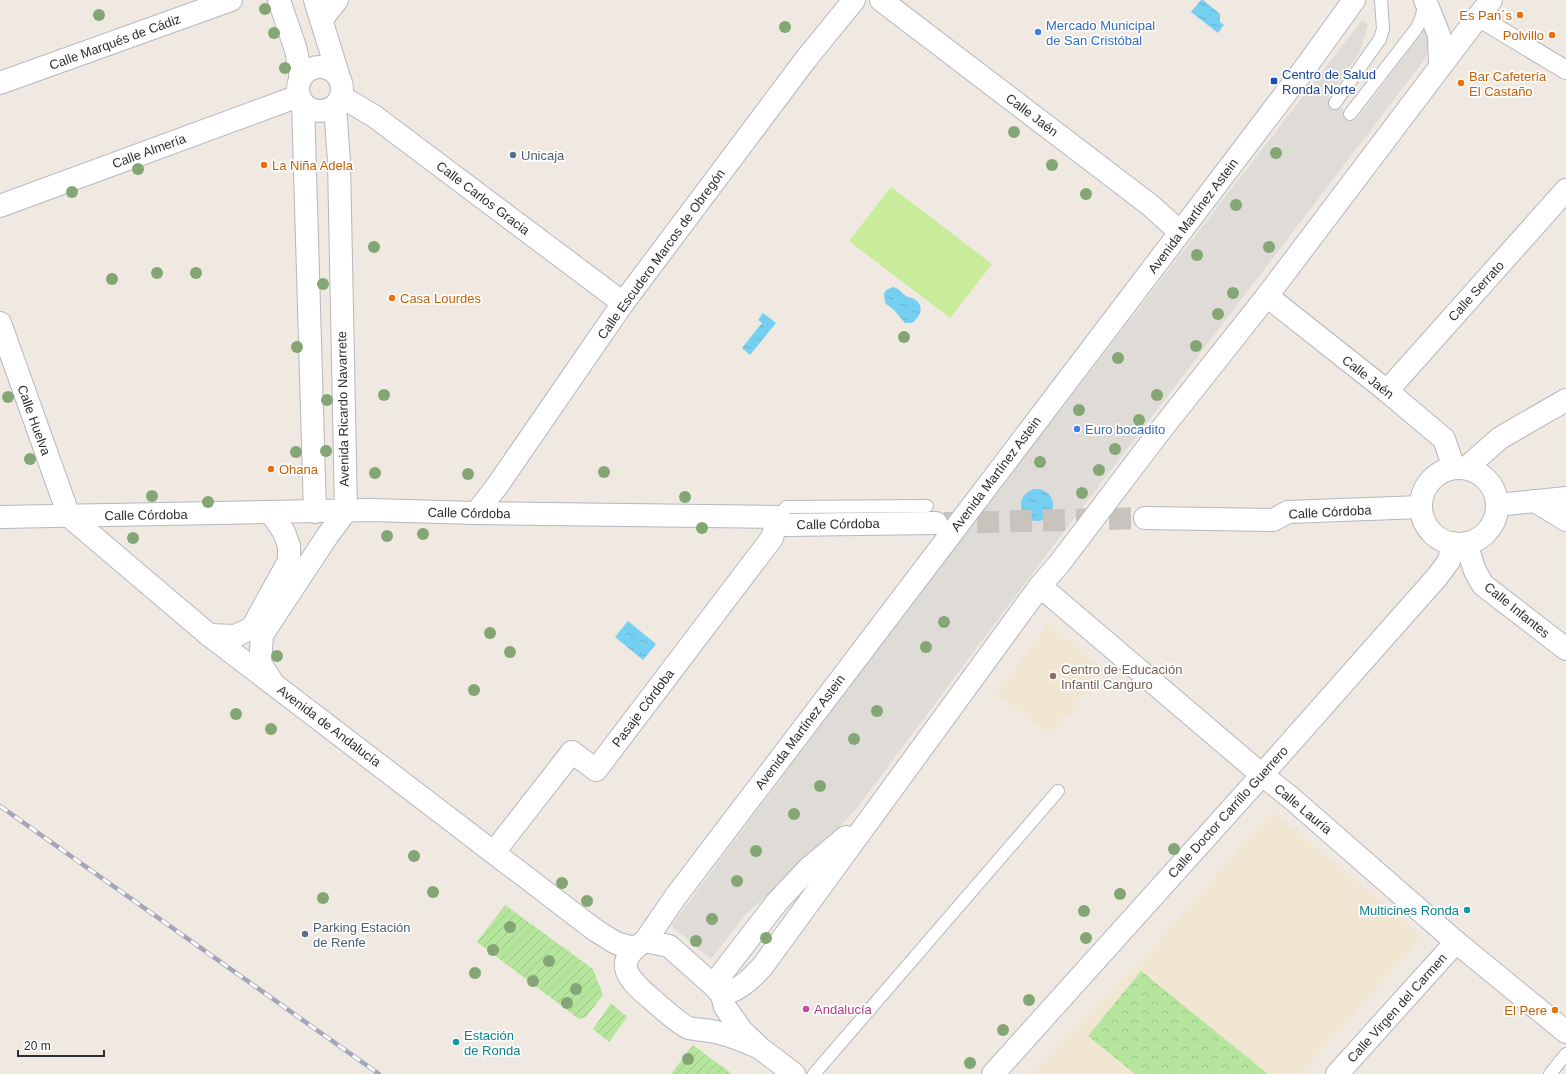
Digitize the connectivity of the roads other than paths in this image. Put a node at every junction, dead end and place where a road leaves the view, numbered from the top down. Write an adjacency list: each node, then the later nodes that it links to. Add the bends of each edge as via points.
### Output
1 (231, 0): 15 (street, Calle Marqués de Cádiz)
2 (279, 0): 16 (street, via 296,50)
3 (337, 0): 10 (street)
4 (854, 0): 24 (street, Calle Escudero Marcos de Obregón, via 806,59)
5 (881, 0): 22 (street, Calle Jaén, via 1150,205)
6 (1381, 0): 18 (lane, via 1383,29 1380,39)
7 (1425, 0): 12 (street, via 1439,35); 19 (lane, via 1416,29)
8 (1491, 0): 11 (street)
9 (1355, 2): 22 (street, Avenida Martínez Astein)
10 (319, 10): 14 (street)
11 (1478, 17): 12 (street); 13 (street)
12 (1440, 67): 23 (street)
13 (1566, 70)
14 (338, 74): 16 (street, via 320,66 312,67 305,72); 17 (street, via 343,89)
15 (0, 83)
16 (301, 92): 17 (street, via 312,110 325,111); 21 (street, Calle Almería); 34 (street)
17 (338, 101): 24 (street, Calle Carlos Gracia, via 374,116); 33 (street, Avenida Ricardo Navarrete)
18 (1336, 102)
19 (1350, 114)
20 (1566, 190): 26 (street, Calle Serrato)
21 (0, 206)
22 (1180, 232): 54 (street, Avenida Martínez Astein)
23 (1267, 296): 26 (street, Calle Jaén); 44 (street)
24 (623, 303): 36 (street, Calle Escudero Marcos de Obregón)
25 (0, 323): 38 (street, Calle Huelva)
26 (1387, 391): 28 (street, Calle Jaén, via 1444,439)
27 (1566, 400): 28 (street, via 1500,438)
28 (1460, 468): 31 (street, via 1478,473 1488,481 1495,493); 32 (street, via 1442,471 1434,478 1422,496)
29 (1566, 498): 30 (street)
30 (1535, 501): 31 (street); 42 (street)
31 (1497, 505): 43 (street, via 1495,518 1488,530 1478,539)
32 (1421, 507): 41 (street, Calle Córdoba, via 1288,512 1273,520); 43 (street, via 1423,518 1435,535 1443,540)
33 (346, 511): 34 (street, Calle Córdoba); 36 (street, Calle Córdoba); 47 (street, via 262,636 260,663)
34 (314, 512): 35 (street, Calle Córdoba)
35 (271, 513): 38 (street, Calle Córdoba); 45 (street, via 284,532 289,546 289,561 252,628 235,636)
36 (476, 513): 40 (street, Calle Córdoba)
37 (932, 514): 40 (street, Calle Córdoba, via 786,525)
38 (69, 516): 39 (street, Calle Córdoba); 45 (street, Avenida de Andalucía)
39 (0, 517)
40 (778, 517): 51 (street, Pasaje Córdoba, via 772,538 596,770 572,752)
41 (1145, 518)
42 (1566, 520)
43 (1460, 543): 46 (street, Calle Infantes, via 1483,585); 48 (street, Calle Doctor Carrillo Guerrero, via 1437,577)
44 (1040, 586): 48 (street, Calle Lauría); 50 (street)
45 (209, 635): 47 (street, Avenida de Andalucía)
46 (1566, 649)
47 (272, 683): 51 (street, Avenida de Andalucía)
48 (1262, 775): 53 (street, Calle Lauría); 63 (street, Calle Doctor Carrillo Guerrero)
49 (1058, 791): 62 (lane)
50 (873, 814): 56 (street, via 808,869 777,902); 56 (street, via 762,968 736,990)
51 (494, 852): 52 (street, Avenida de Andalucía)
52 (595, 930): 54 (street, Avenida de Andalucía, via 616,943); 55 (street, Avenida de Andalucía)
53 (1456, 942): 58 (street, Calle Lauría); 64 (street, Calle Virgen del Carmen)
54 (640, 945): 55 (street, via 629,954); 56 (street, Avenida de Andalucía, via 669,946)
55 (627, 970): 57 (street, Avenida de Andalucía, via 631,980 661,1007 688,1028)
56 (720, 996): 57 (street, via 723,1016 716,1025); 59 (street, Avenida de Andalucía, via 742,1031)
57 (702, 1030): 59 (street, Avenida de Andalucía, via 739,1038)
58 (1566, 1032)
59 (760, 1048): 61 (street, Avenida de Andalucía)
60 (1566, 1054): 65 (lane)
61 (794, 1074)
62 (814, 1074)
63 (992, 1074)
64 (1337, 1074)
65 (1550, 1074)

